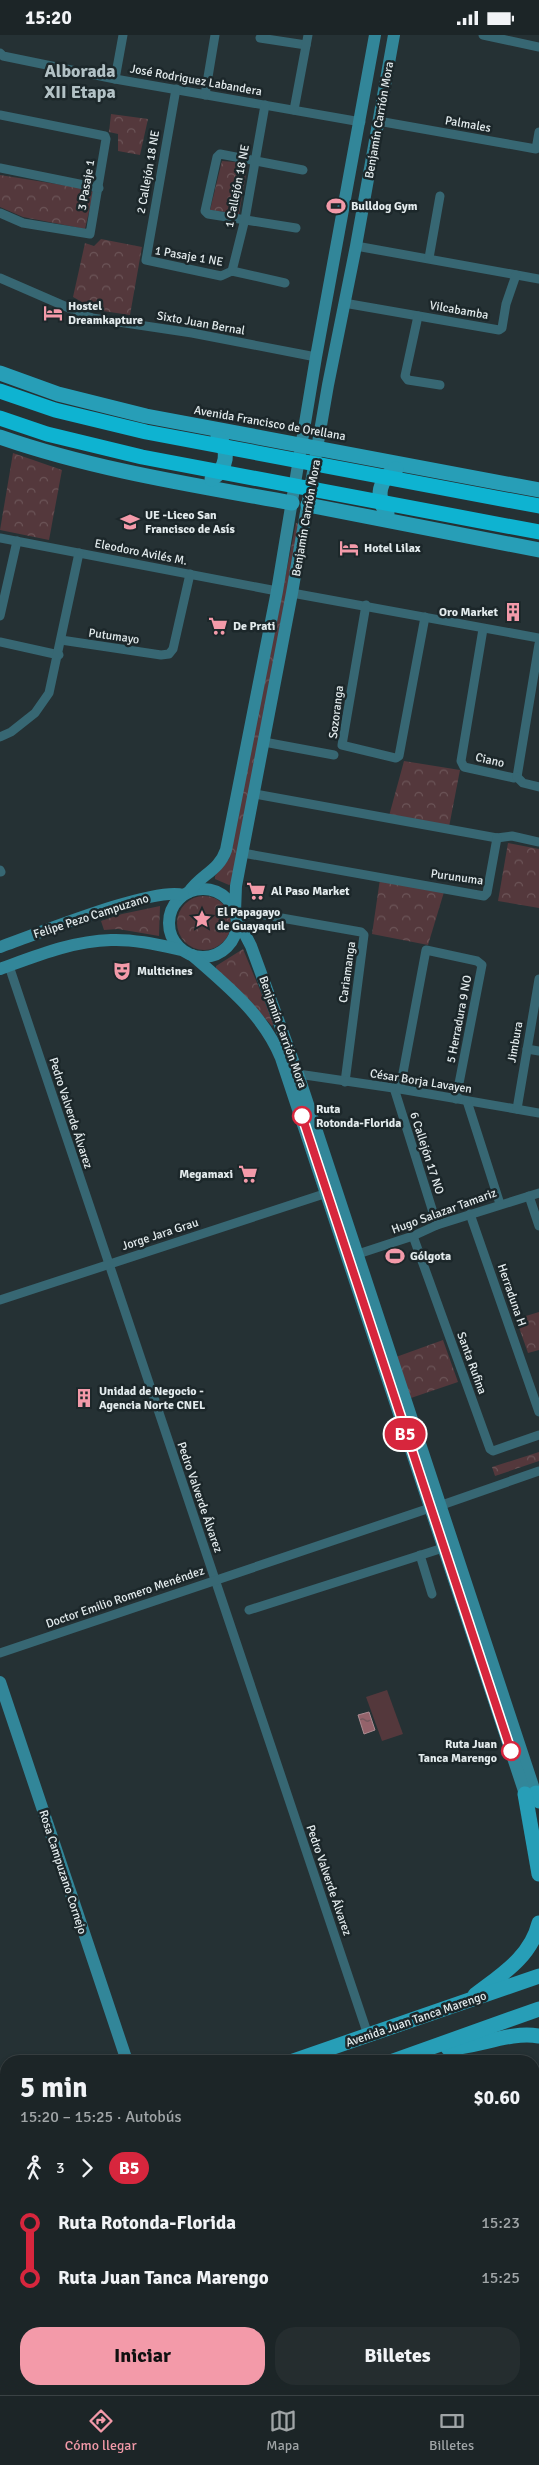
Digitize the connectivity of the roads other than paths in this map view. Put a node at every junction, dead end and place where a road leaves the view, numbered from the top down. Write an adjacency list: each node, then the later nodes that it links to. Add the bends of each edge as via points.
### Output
1 (123, 35): 11 (street)
2 (215, 35): 13 (street)
3 (308, 35): 8 (street)
4 (376, 35): 17 (main road, Benjamín Carrión Mora)
5 (394, 35): 18 (main road, Benjamín Carrión Mora)
6 (484, 35): 9 (street)
7 (260, 38): 8 (street)
8 (306, 45): 15 (street)
9 (539, 47)
10 (1, 56): 11 (street, José Rodriguez Labandera)
11 (115, 79): 12 (street, José Rodriguez Labandera)
12 (176, 89): 13 (street, José Rodriguez Labandera); 31 (street, 2 Callejón 18 NE)
13 (205, 95): 14 (street, José Rodriguez Labandera)
14 (265, 105): 15 (street, José Rodriguez Labandera); 20 (street, 1 Callejón 18 NE)
15 (294, 110): 17 (street, José Rodriguez Labandera)
16 (0, 115): 23 (street, 3 Pasaje 1, via 105,136)
17 (361, 121): 29 (main road, Benjamín Carrión Mora)
18 (378, 121): 19 (street, Palmales, via 536,149); 28 (main road, Benjamín Carrión Mora)
19 (539, 132)
20 (255, 160): 22 (street); 26 (street, 1 Callejón 18 NE); 26 (street, via 220,154 216,157 206,213)
21 (0, 169): 23 (street)
22 (302, 169)
23 (99, 188): 25 (street, 3 Pasaje 1, via 90,234 23,223)
24 (440, 196): 30 (street)
25 (0, 213)
26 (245, 219): 27 (street); 32 (street, 1 Callejón 18 NE)
27 (296, 228)
28 (356, 246): 30 (street); 37 (main road, Benjamín Carrión Mora)
29 (335, 254): 37 (main road, via 342,263 335,298); 38 (main road, Benjamín Carrión Mora)
30 (428, 258): 33 (street)
31 (146, 260): 32 (street, 1 Pasaje 1 NE, via 221,276)
32 (232, 271): 36 (street, 1 Pasaje 1 NE)
33 (516, 275): 35 (street); 39 (street, Vilcabamba, via 500,330)
34 (0, 278): 40 (street, Sixto Juan Bernal, via 92,318)
35 (539, 279)
36 (285, 283)
37 (344, 303): 39 (street, Vilcabamba); 41 (main road, Benjamín Carrión Mora)
38 (324, 312): 40 (main road, Benjamín Carrión Mora); 41 (main road, via 334,314 338,319 330,356)
39 (418, 315): 43 (street, via 405,376 408,380)
40 (316, 357): 48 (main road, Benjamín Carrión Mora)
41 (333, 359): 49 (main road, Benjamín Carrión Mora)
42 (0, 373): 46 (main road, Avenida Francisco de Orellana, via 68,397)
43 (440, 385)
44 (0, 391): 55 (highway, via 55,410 146,432)
45 (0, 418): 57 (highway, via 47,434 142,457)
46 (203, 426): 48 (main road, Avenida Francisco de Orellana); 51 (main road, via 221,440 225,461 217,475)
47 (0, 437): 51 (main road, via 88,463)
48 (301, 444): 49 (main road, Avenida Francisco de Orellana); 53 (main road, Benjamín Carrión Mora)
49 (318, 447): 50 (main road, Avenida Francisco de Orellana); 54 (main road, Benjamín Carrión Mora)
50 (412, 465): 52 (main road, Avenida Francisco de Orellana); 56 (main road, via 390,473 381,485 382,507)
51 (197, 485): 53 (main road)
52 (539, 490)
53 (292, 503): 63 (main road, Benjamín Carrión Mora)
54 (308, 505): 56 (main road); 64 (main road, Benjamín Carrión Mora)
55 (539, 506)
56 (399, 523): 60 (main road)
57 (539, 532)
58 (0, 538): 59 (street, Eleodoro Avilés M.)
59 (17, 541): 61 (street, Eleodoro Avilés M.); 66 (street)
60 (539, 550)
61 (79, 553): 62 (street, Eleodoro Avilés M.); 70 (street)
62 (190, 574): 63 (street, Eleodoro Avilés M.); 70 (street, Putumayo, via 173,649 169,654)
63 (277, 591): 83 (main road, Benjamín Carrión Mora, via 226,850 217,867)
64 (292, 593): 65 (street); 75 (main road, Benjamín Carrión Mora)
65 (366, 605): 67 (street); 67 (street, Sozoranga, via 342,745 396,759)
66 (0, 616)
67 (425, 617): 68 (street)
68 (483, 629): 69 (street); 77 (street, Ciano, via 461,761 464,767)
69 (539, 638)
70 (61, 640): 73 (street)
71 (0, 642): 73 (street)
72 (539, 645): 77 (street, Ciano)
73 (58, 655): 74 (street, via 49,693 35,713)
74 (0, 737)
75 (264, 742): 76 (street); 79 (main road, Benjamín Carrión Mora)
76 (334, 755)
77 (517, 777): 78 (street, via 524,783)
78 (539, 787)
79 (255, 795): 80 (street); 82 (main road, Benjamín Carrión Mora)
80 (496, 838): 81 (street, via 512,836); 82 (street, Purunuma, via 484,896)
81 (539, 842)
82 (243, 853): 84 (main road, Benjamín Carrión Mora, via 236,886)
83 (186, 894): 84 (main road, via 207,889 216,892 231,903); 85 (main road, Felipe Pezo Campuzano, via 169,893 136,900); 86 (main road, via 173,907 169,923 175,943)
84 (236, 916): 86 (main road, via 234,936 224,949 203,957); 91 (main road, Benjamín Carrión Mora, via 251,947); 92 (street, Cariamanga, via 253,913 364,935)
85 (0, 947)
86 (187, 953): 87 (main road, Felipe Pezo Campuzano, via 138,941 112,939 63,947); 98 (main road, Benjamín Carrión Mora, via 246,1004 276,1045)
87 (5, 967): 107 (street, Pedro Valverde Álvarez)
88 (539, 979): 89 (street, Jimbura)
89 (527, 1049): 90 (street); 96 (street, Jimbura)
90 (539, 1051)
91 (298, 1074): 92 (street, César Borja Lavayen); 106 (main road, Benjamín Carrión Mora)
92 (345, 1082): 93 (street, César Borja Lavayen)
93 (397, 1089): 94 (street, César Borja Lavayen); 94 (street, 5 Herradura 9 NO, via 426,950 477,961 482,965); 103 (street, 6 Callejón 17 NO)
94 (456, 1099): 95 (street, César Borja Lavayen)
95 (467, 1101): 96 (street, César Borja Lavayen); 101 (street)
96 (517, 1109): 97 (street, César Borja Lavayen)
97 (539, 1113)
98 (328, 1193): 107 (street, Jorge Jara Grau); 112 (main road, Benjamín Carrión Mora)
99 (539, 1193): 100 (street, Hugo Salazar Tamariz)
100 (529, 1196): 101 (street, Hugo Salazar Tamariz); 104 (street)
101 (500, 1204): 102 (street, Hugo Salazar Tamariz)
102 (470, 1215): 103 (street, Hugo Salazar Tamariz); 109 (street, Herraduna H)
103 (438, 1225): 105 (street, Hugo Salazar Tamariz)
104 (539, 1226)
105 (413, 1236): 106 (street, Hugo Salazar Tamariz); 110 (street, Santa Rufina, via 490,1449 493,1451)
106 (358, 1254): 112 (main road, Benjamín Carrión Mora)
107 (108, 1263): 108 (street, Jorge Jara Grau); 115 (street, Pedro Valverde Álvarez)
108 (0, 1300)
109 (539, 1412)
110 (539, 1435)
111 (539, 1471): 112 (street, Doctor Emilio Romero Menéndez)
112 (434, 1507): 113 (main road, Benjamín Carrión Mora); 115 (street, Doctor Emilio Romero Menéndez); 120 (main road, Benjamín Carrión Mora)
113 (443, 1548): 114 (street); 120 (main road, Benjamín Carrión Mora)
114 (420, 1555): 116 (street); 117 (street)
115 (214, 1579): 118 (street, Doctor Emilio Romero Menéndez); 127 (street, Pedro Valverde Álvarez)
116 (432, 1593)
117 (248, 1610)
118 (0, 1653)
119 (0, 1682): 130 (main road, Rosa Campuzano Cornejo)
120 (535, 1798): 121 (main road, Benjamín Carrión Mora); 122 (main road)
121 (539, 1836)
122 (539, 1874)
123 (539, 1923): 125 (main road, via 528,1950)
124 (539, 1976): 125 (main road, Avenida Juan Tanca Marengo)
125 (462, 2005): 127 (main road, Avenida Juan Tanca Marengo)
126 (539, 2009): 129 (main road)
127 (368, 2035): 131 (main road, Avenida Juan Tanca Marengo)
128 (539, 2036): 129 (main road, via 524,2035 462,2047)
129 (432, 2048): 132 (main road)
130 (125, 2055)
131 (310, 2055)
132 (411, 2055)

